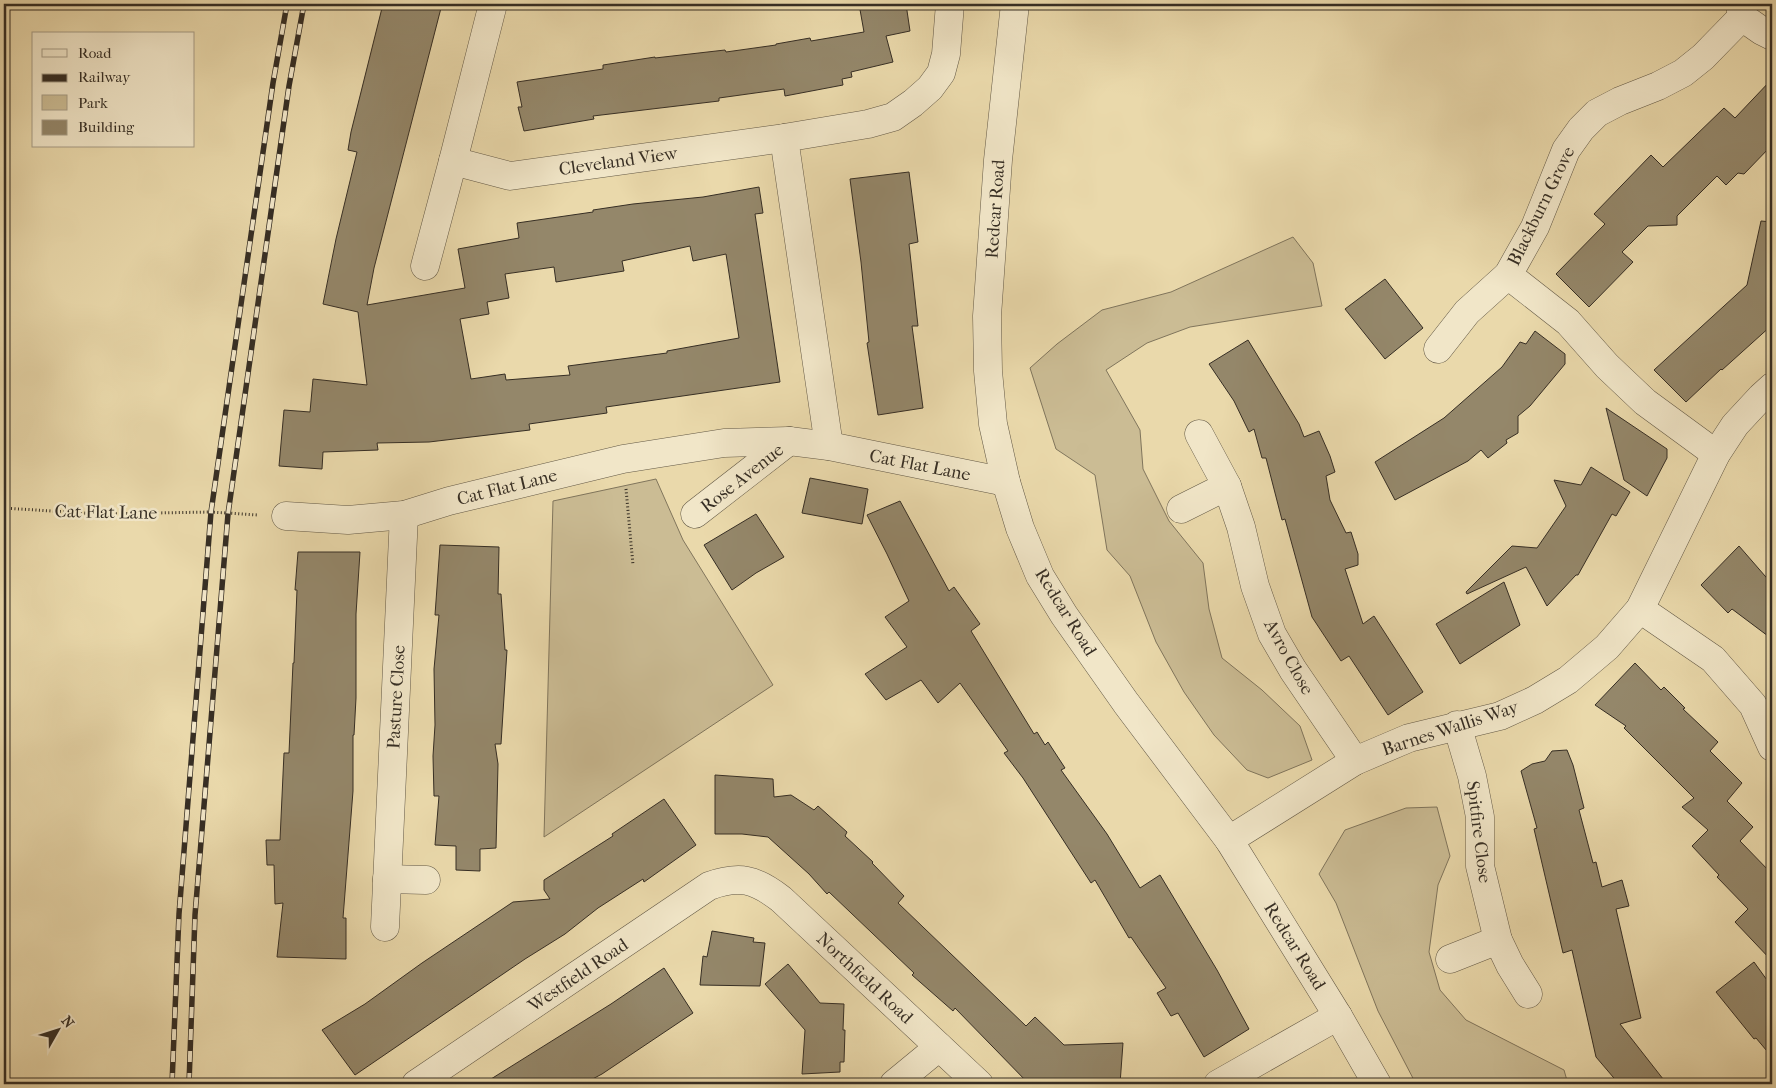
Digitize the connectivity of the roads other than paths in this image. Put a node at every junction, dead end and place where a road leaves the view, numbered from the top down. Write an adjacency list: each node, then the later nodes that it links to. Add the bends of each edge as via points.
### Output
1 (493, 4): 7 (street)
2 (950, 4): 6 (street, Cleveland View, via 946,54 940,73 930,88 913,103 893,117 868,124)
3 (1015, 4): 16 (street, Redcar Road, via 998,160 987,316 988,371 994,424)
4 (1741, 10): 5 (street, Blackburn Grove, via 1762,31); 9 (street, Blackburn Grove, via 1703,57 1683,73 1598,113 1581,129 1566,150 1535,227)
5 (1772, 36)
6 (784, 138): 7 (street, Cleveland View, via 510,176); 14 (street)
7 (453, 161): 8 (street)
8 (425, 266)
9 (1508, 275): 10 (street, Blackburn Grove, via 1468,312); 15 (street, Blackburn Grove, via 1568,322 1645,402)
10 (1438, 349)
11 (1772, 387): 15 (street, Barnes Wallis Way, via 1735,425)
12 (1199, 434): 17 (street, Avro Close)
13 (789, 441): 14 (street, Cat Flat Lane); 19 (street, Cat Flat Lane, via 724,443 623,459); 20 (street, Rose Avenue)
14 (829, 446): 16 (street, Cat Flat Lane)
15 (1716, 454): 22 (street, Barnes Wallis Way)
16 (1006, 482): 26 (street, Redcar Road, via 1040,576 1064,615)
17 (1227, 486): 18 (street); 25 (street, Avro Close, via 1272,634)
18 (1181, 509)
19 (404, 514): 21 (street, Cat Flat Lane, via 348,520); 27 (street, Pasture Close)
20 (695, 514)
21 (286, 516)
22 (1640, 609): 23 (street, Barnes Wallis Way, via 1608,646 1568,680 1500,716); 24 (street, via 1713,659 1753,705)
23 (1457, 725): 25 (street, Barnes Wallis Way, via 1409,738); 31 (street, Spitfire Close, via 1472,776 1478,808 1480,866)
24 (1772, 746)
25 (1355, 761): 26 (street, Barnes Wallis Way)
26 (1228, 840): 34 (street, Redcar Road)
27 (387, 879): 29 (street); 30 (street, Pasture Close)
28 (746, 879): 35 (street, Northfield Road, via 764,886 781,899); 36 (street, Westfield Road, via 726,880 709,886)
29 (426, 880)
30 (386, 927)
31 (1498, 940): 32 (street); 33 (street, Spitfire Close)
32 (1450, 959)
33 (1528, 994)
34 (1338, 1016): 39 (street); 40 (street, Redcar Road)
35 (939, 1047): 37 (street); 38 (street, Northfield Road)
36 (416, 1084)
37 (894, 1084)
38 (979, 1084)
39 (1218, 1084)
40 (1377, 1084)

